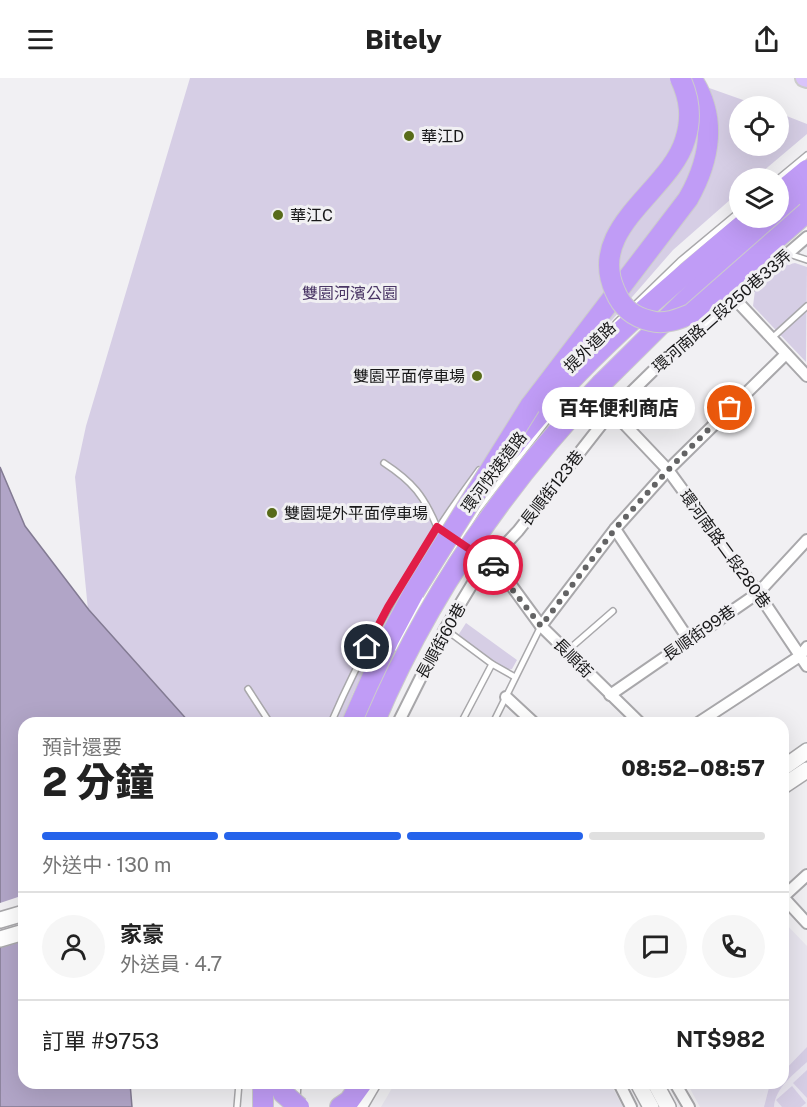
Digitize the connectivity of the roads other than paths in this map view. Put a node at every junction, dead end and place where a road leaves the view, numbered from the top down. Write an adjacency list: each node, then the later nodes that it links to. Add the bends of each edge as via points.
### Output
1 (680, 78): 9 (highway, bridge, via 688,94 690,118 685,142 676,160 629,216 612,252 609,268 621,305 637,317 655,322 675,321 691,314)
2 (692, 78): 27 (highway, bridge, via 706,112 710,137 698,181 530,406)
3 (807, 155): 4 (lane)
4 (789, 170)
5 (807, 170): 6 (highway)
6 (789, 185)
7 (807, 190): 8 (highway)
8 (789, 204)
9 (807, 212)
10 (729, 221): 28 (lane, 提外道路, via 680,261 563,373 511,430)
11 (739, 228): 27 (highway, 環河快速道路, bridge, via 600,350 539,413)
12 (763, 228): 50 (highway, 環河快速道路, bridge, via 602,383 515,481 471,542 409,648)
13 (807, 237): 14 (street, 環河南路二段250巷33弄)
14 (788, 254): 15 (lane); 16 (street, 環河南路二段250巷33弄)
15 (807, 260)
16 (735, 299): 19 (street); 24 (street, 環河南路二段250巷33弄)
17 (807, 306): 19 (lane)
18 (633, 330): 20 (lane)
19 (772, 338): 21 (street)
20 (614, 348)
21 (786, 354): 22 (street); 26 (street)
22 (806, 372)
23 (557, 409): 31 (lane)
24 (612, 411): 26 (street, 環河南路二段280巷); 32 (street, 長順街123巷, via 518,531)
25 (384, 463): 28 (lane, via 408,478 427,502)
26 (668, 470): 29 (street); 33 (street, 環河南路二段280巷)
27 (476, 493): 49 (highway, 環河快速道路, bridge, via 414,592)
28 (437, 527): 31 (lane); 48 (lane, 提外道路, via 388,607)
29 (615, 529): 35 (street); 37 (street)
30 (807, 540): 33 (street, 長順街99巷)
31 (458, 541): 32 (lane); 40 (lane)
32 (488, 561): 35 (street, 長順街, via 500,570); 36 (street, 長順街60巷)
33 (758, 593): 37 (street, 長順街99巷); 39 (street, 環河南路二段280巷)
34 (614, 611): 38 (lane)
35 (541, 626): 38 (street, 長順街); 43 (lane)
36 (445, 629): 41 (lane); 51 (street, 長順街60巷)
37 (689, 640): 45 (street, 長順街99巷)
38 (567, 651): 45 (street, 長順街)
39 (803, 652): 42 (street, 環河南路二段280巷); 56 (street)
40 (392, 654)
41 (492, 664): 43 (lane); 52 (lane)
42 (807, 666)
43 (515, 676): 46 (lane)
44 (248, 689): 47 (lane)
45 (610, 695): 55 (street, 長順街)
46 (506, 697): 53 (lane); 54 (street)
47 (266, 717)
48 (334, 717)
49 (355, 717)
50 (377, 717)
51 (401, 717)
52 (464, 717)
53 (496, 717)
54 (528, 717)
55 (634, 717)
56 (707, 717)
57 (807, 751): 58 (street)
58 (789, 764)
59 (807, 770): 60 (street)
60 (789, 782)
61 (807, 875): 62 (street)
62 (789, 892)
63 (789, 904): 68 (street)
64 (18, 909): 65 (lane)
65 (0, 914)
66 (18, 915): 67 (street)
67 (0, 920)
68 (807, 923)
69 (18, 934): 70 (street)
70 (0, 939)
71 (18, 940): 72 (lane)
72 (0, 945)
73 (238, 1089): 87 (lane)
74 (264, 1089): 88 (highway, bridge)
75 (280, 1089): 89 (highway)
76 (282, 1089): 90 (highway, bridge)
77 (298, 1089): 90 (lane)
78 (348, 1089): 91 (street)
79 (358, 1089): 91 (highway)
80 (370, 1089): 92 (street)
81 (622, 1089): 93 (street)
82 (635, 1089): 94 (lane)
83 (641, 1089): 95 (street)
84 (658, 1089): 96 (street)
85 (664, 1089): 97 (lane)
86 (678, 1089): 98 (street)
87 (237, 1107)
88 (261, 1107)
89 (280, 1107)
90 (298, 1107)
91 (339, 1107)
92 (359, 1107)
93 (631, 1107)
94 (645, 1107)
95 (651, 1107)
96 (668, 1107)
97 (675, 1107)
98 (689, 1107)

